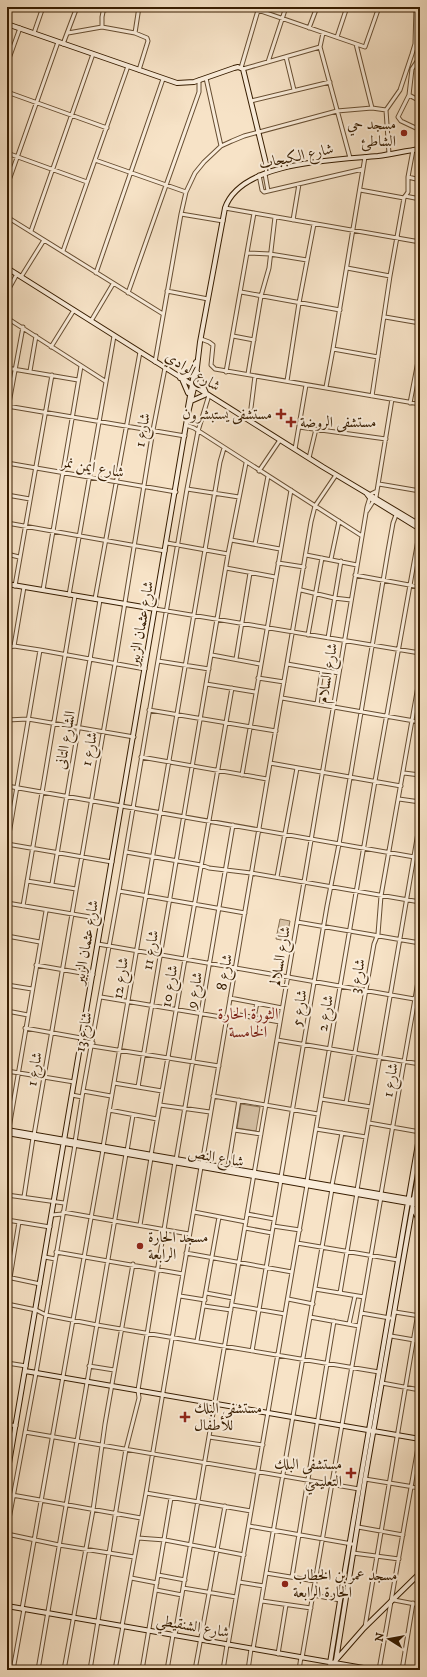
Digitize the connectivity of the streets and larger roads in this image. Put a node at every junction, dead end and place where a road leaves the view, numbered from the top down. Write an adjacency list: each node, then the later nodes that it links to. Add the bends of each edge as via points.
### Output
1 (8, 7): 14 (street)
2 (43, 7): 21 (street)
3 (77, 7): 22 (street)
4 (104, 7): 15 (street)
5 (112, 7): 15 (street)
6 (138, 7): 23 (street)
7 (249, 7): 13 (street)
8 (286, 7): 16 (street)
9 (316, 7): 20 (street)
10 (347, 7): 25 (street)
11 (380, 7): 28 (street, via 367,46)
12 (416, 7): 49 (street, via 415,44 400,90)
13 (258, 9): 16 (street); 36 (street)
14 (7, 10)
15 (103, 11): 18 (street)
16 (282, 19): 20 (street); 33 (street)
17 (7, 24): 19 (street)
18 (102, 27): 22 (street); 23 (street)
19 (20, 28): 21 (street); 34 (street)
20 (309, 28): 24 (street)
21 (34, 33): 26 (street)
22 (68, 33): 27 (street)
23 (135, 33): 37 (street, via 148,40)
24 (324, 33): 25 (street); 29 (street)
25 (337, 37): 28 (street)
26 (58, 42): 27 (street); 47 (street)
27 (63, 44): 30 (street)
28 (356, 44): 48 (street)
29 (320, 47): 31 (street); 41 (street)
30 (94, 54): 35 (street); 51 (street)
31 (286, 57): 33 (street); 42 (street)
32 (420, 57): 44 (street, via 412,69)
33 (268, 62): 36 (street)
34 (7, 64)
35 (128, 66): 37 (street); 52 (street)
36 (242, 68): 38 (street, via 234,68); 45 (street)
37 (139, 70): 39 (street)
38 (206, 78): 40 (street); 55 (street)
39 (163, 79): 40 (street, via 182,84); 66 (street)
40 (199, 80): 73 (street, via 199,92)
41 (330, 82): 42 (street); 50 (street)
42 (294, 90): 45 (street)
43 (7, 92): 47 (street)
44 (409, 95): 46 (street); 53 (street, via 398,117)
45 (251, 101): 54 (street)
46 (420, 101)
47 (38, 102): 51 (street); 60 (street)
48 (372, 108): 49 (street); 50 (street)
49 (386, 110): 59 (street)
50 (338, 111): 54 (street); 62 (street)
51 (71, 115): 52 (street); 64 (street)
52 (107, 128): 63 (street)
53 (420, 130)
54 (258, 132): 55 (street); 67 (street)
55 (221, 146): 77 (street, via 195,173)
56 (420, 149): 57 (street, شارع الكبجاب)
57 (413, 150): 59 (street, شارع الكبجاب); 69 (street)
58 (7, 153): 60 (street)
59 (389, 154): 61 (street, شارع الكبجاب)
60 (17, 157): 64 (street); 74 (street)
61 (365, 157): 62 (street, شارع الكبجاب); 65 (street)
62 (350, 158): 67 (street, شارع الكبجاب, via 320,160)
63 (95, 160): 66 (street); 71 (street)
64 (53, 169): 71 (street); 89 (street)
65 (363, 169): 72 (street); 75 (street)
66 (131, 173): 73 (street); 99 (street)
67 (266, 173): 68 (street, شارع الكبجاب); 76 (street)
68 (259, 176): 76 (street, via 262,191); 80 (street, شارع الكبجاب, via 238,188)
69 (408, 178): 70 (street); 78 (street, via 408,192)
70 (420, 180)
71 (87, 182): 93 (street)
72 (299, 184): 76 (street); 85 (street)
73 (166, 185): 77 (street); 106 (street)
74 (7, 186)
75 (360, 190): 78 (street); 88 (street)
76 (268, 191)
77 (186, 192): 82 (street)
78 (405, 197): 79 (street); 90 (street)
79 (420, 199)
80 (225, 208): 81 (street); 86 (street, شارع الكبجاب)
81 (254, 213): 84 (street); 94 (street)
82 (181, 214): 86 (street); 103 (street)
83 (7, 217): 89 (street)
84 (275, 217): 85 (street); 95 (street)
85 (293, 220): 87 (street)
86 (223, 221): 108 (street, شارع الكبجاب)
87 (314, 224): 88 (street); 96 (street)
88 (353, 230): 90 (street); 98 (street)
89 (31, 231): 91 (street)
90 (397, 238): 92 (street); 101 (street)
91 (44, 240): 93 (street); 100 (street)
92 (420, 242)
93 (62, 251): 99 (street)
94 (248, 252): 95 (street); 105 (street)
95 (270, 254): 96 (street); 107 (street)
96 (307, 260): 109 (street)
97 (7, 268): 100 (street, شارع الوادي)
98 (347, 268): 101 (street); 111 (street)
99 (96, 273): 102 (street)
100 (19, 275): 104 (street); 110 (street, شارع الوادي)
101 (390, 276): 113 (street)
102 (113, 284): 106 (street); 115 (street)
103 (167, 291): 108 (street); 112 (street)
104 (7, 292)
105 (242, 292): 107 (street); 120 (street)
106 (128, 293): 112 (street)
107 (261, 296): 109 (street); 122 (street)
108 (208, 299): 121 (street, شارع الكبجاب)
109 (299, 303): 111 (street); 142 (street)
110 (74, 310): 115 (street, شارع الوادي); 123 (street)
111 (340, 310): 124 (street)
112 (163, 314): 128 (street)
113 (385, 317): 116 (street); 127 (street)
114 (7, 318): 117 (street)
115 (91, 321): 119 (street, شارع الوادي)
116 (420, 323)
117 (23, 327): 118 (street); 132 (street)
118 (36, 336): 123 (street); 133 (street)
119 (114, 336): 126 (street, شارع الوادي); 141 (street)
120 (233, 336): 122 (street); 135 (street)
121 (201, 339): 134 (street, شارع الكبجاب); 135 (street, via 213,345 211,367)
122 (254, 340): 136 (street)
123 (51, 347): 129 (street)
124 (333, 349): 127 (street); 145 (street)
125 (420, 351): 151 (street)
126 (140, 352): 128 (street, شارع الوادي); 160 (street, الشارع التانى)
127 (378, 357): 148 (street)
128 (155, 362): 131 (street, شارع الوادي)
129 (81, 366): 140 (street); 141 (street)
130 (7, 368): 132 (street)
131 (165, 368): 139 (street, شارع الوادي); 164 (street, شارع 1)
132 (15, 369): 133 (street); 153 (street)
133 (30, 371): 137 (street)
134 (195, 371): 139 (street); 143 (street); 146 (street)
135 (226, 372): 136 (street)
136 (248, 374): 138 (street)
137 (52, 375): 140 (street); 155 (street)
138 (255, 376): 142 (street); 154 (street)
139 (181, 378): 143 (street, شارع الوادي); 147 (street)
140 (78, 380): 158 (street)
141 (105, 381): 159 (street)
142 (287, 381): 144 (street)
143 (193, 385): 146 (street, شارع الوادي); 147 (street, شارع عثمان الزبير); 150 (street, شارع عثمان الزبير)
144 (306, 385): 145 (street); 162 (street)
145 (326, 388): 148 (street)
146 (208, 394): 150 (street); 165 (street, شارع 13); 167 (street, شارع الوادي)
147 (189, 396): 156 (street, شارع عثمان الزبير)
148 (372, 396): 149 (street)
149 (392, 399): 151 (street); 168 (street)
150 (191, 402): 156 (street, شارع عثمان الزبير)
151 (410, 403): 152 (street)
152 (420, 404)
153 (8, 406): 155 (street); 157 (street)
154 (251, 408)
155 (45, 412): 158 (street); 174 (street)
156 (188, 413): 161 (street, شارع عثمان الزبير)
157 (7, 414)
158 (72, 417): 159 (street); 176 (street)
159 (99, 422): 160 (street); 179 (street)
160 (126, 425): 164 (street); 181 (street, الشارع التانى)
161 (186, 425): 165 (street); 166 (street, شارع عثمان الزبير)
162 (298, 427): 163 (street); 170 (street)
163 (316, 429): 168 (street); 171 (street)
164 (152, 430): 166 (street); 183 (street, شارع 1)
165 (198, 432): 169 (street); 184 (street, شارع 13)
166 (185, 436): 188 (street, شارع عثمان الزبير)
167 (280, 440): 170 (street, شارع الوادي); 175 (street)
168 (386, 440): 182 (street)
169 (224, 448): 173 (street); 189 (street, شارع 12)
170 (295, 449): 171 (street, شارع الوادي)
171 (309, 458): 177 (street, شارع الوادي)
172 (7, 463): 174 (street, شارع ايمن نمر)
173 (246, 463): 175 (street); 192 (street, شارع 11)
174 (35, 468): 176 (street, شارع ايمن نمر); 193 (street)
175 (259, 471): 178 (street)
176 (63, 473): 179 (street, شارع ايمن نمر); 203 (street)
177 (336, 475): 191 (street, شارع الوادي); 195 (street)
178 (268, 476): 185 (street); 209 (street)
179 (90, 478): 181 (street, شارع ايمن نمر); 204 (street)
180 (420, 478): 187 (street)
181 (117, 482): 183 (street, شارع ايمن نمر); 207 (street, الشارع التانى)
182 (379, 484): 186 (street); 187 (street)
183 (144, 487): 188 (street, شارع ايمن نمر); 211 (street, شارع 1)
184 (187, 489): 189 (street); 210 (street, شارع 13)
185 (291, 490): 195 (street); 212 (street)
186 (377, 491): 191 (street); 194 (street)
187 (419, 491)
188 (176, 492): 208 (street, شارع عثمان الزبير)
189 (214, 494): 192 (street); 213 (street, شارع 12)
190 (7, 495): 193 (street)
191 (370, 495): 194 (street, شارع الوادي); 196 (street, شارع السلام)
192 (239, 497): 206 (street, شارع 11)
193 (30, 499): 201 (street)
194 (375, 499): 196 (street, شارع السلام); 197 (street, شارع الوادي); 200 (street, شارع الوادي)
195 (315, 506): 198 (street); 217 (street, شارع 8)
196 (367, 511): 205 (street, شارع السلام)
197 (396, 515): 202 (street, شارع الوادي); 229 (street, شارع 5)
198 (339, 521): 205 (street); 220 (street)
199 (7, 524): 201 (street)
200 (420, 525)
201 (25, 526): 203 (street); 218 (street)
202 (420, 529): 232 (street, شارع 2)
203 (52, 532): 204 (street); 235 (street)
204 (80, 536): 207 (street); 238 (street)
205 (362, 536): 223 (street, شارع السلام)
206 (231, 540): 209 (street); 216 (street, شارع 11)
207 (106, 541): 211 (street); 241 (street, الشارع التانى)
208 (166, 543): 210 (street); 214 (street, شارع عثمان الزبير)
209 (255, 544): 212 (street)
210 (178, 545): 213 (street); 245 (street, شارع 13)
211 (134, 546): 214 (street); 243 (street, شارع 1)
212 (280, 549): 222 (street)
213 (204, 550): 216 (street); 246 (street, شارع 12)
214 (165, 551): 244 (street, شارع عثمان الزبير)
215 (7, 554): 218 (street)
216 (228, 554): 225 (street, شارع 11)
217 (306, 555): 219 (street); 224 (street, شارع 8)
218 (19, 557): 231 (street)
219 (322, 558): 220 (street); 237 (street)
220 (331, 559): 221 (street)
221 (341, 561): 223 (street); 240 (street)
222 (278, 563): 224 (street); 228 (street)
223 (357, 565): 227 (street, شارع السلام)
224 (304, 567): 236 (street, شارع 8)
225 (226, 568): 226 (street); 247 (street, شارع 11)
226 (250, 573): 228 (street); 248 (street)
227 (355, 576): 229 (street); 242 (street, شارع السلام)
228 (275, 577): 249 (street)
229 (383, 580): 232 (street); 255 (street, شارع 5)
230 (7, 584): 231 (street)
231 (15, 586): 233 (street)
232 (409, 586): 234 (street); 258 (street, شارع 2)
233 (24, 587): 235 (street); 254 (street)
234 (420, 587)
235 (43, 590): 238 (street)
236 (300, 590): 237 (street); 250 (street, شارع 8)
237 (316, 594): 240 (street); 251 (street)
238 (69, 595): 239 (street)
239 (75, 596): 241 (street); 260 (street)
240 (334, 598): 242 (street); 252 (street)
241 (98, 600): 243 (street); 263 (street, الشارع التانى)
242 (351, 600): 253 (street, شارع السلام)
243 (124, 604): 244 (street); 265 (street, شارع 1)
244 (155, 609): 245 (street); 269 (street, شارع عثمان الزبير)
245 (167, 610): 246 (street); 264 (street, شارع 13)
246 (194, 615): 247 (street); 268 (street, شارع 12)
247 (218, 619): 248 (street); 261 (street, شارع 11)
248 (242, 624): 249 (street); 262 (street)
249 (267, 628): 250 (street); 266 (street)
250 (293, 632): 251 (street); 267 (street, شارع 8)
251 (308, 635): 252 (street)
252 (328, 638): 253 (street)
253 (344, 641): 255 (street); 272 (street, شارع السلام)
254 (14, 646): 256 (street); 257 (street)
255 (372, 646): 258 (street); 284 (street, شارع 5)
256 (7, 648)
257 (40, 650): 260 (street); 287 (street)
258 (398, 650): 259 (street); 286 (street, شارع 2)
259 (420, 654)
260 (66, 655): 263 (street); 292 (street)
261 (212, 655): 262 (street); 270 (street, شارع 11)
262 (236, 659): 266 (street)
263 (90, 660): 265 (street); 295 (street, الشارع التانى)
264 (158, 661): 268 (street); 283 (street, شارع 13)
265 (115, 664): 269 (street); 296 (street, شارع 1)
266 (260, 664): 274 (street)
267 (287, 664): 271 (street); 275 (street, شارع 8)
268 (184, 666): 270 (street); 285 (street, شارع 12)
269 (145, 669): 298 (street, شارع عثمان الزبير)
270 (209, 669): 276 (street, شارع 11)
271 (322, 671): 272 (street); 281 (street)
272 (339, 673): 282 (street, شارع السلام)
273 (420, 676): 280 (street, شارع 3)
274 (258, 678): 275 (street); 278 (street)
275 (284, 682): 279 (street, شارع 8)
276 (206, 684): 277 (street); 288 (street, شارع 11)
277 (232, 688): 278 (street); 293 (street, شارع 10)
278 (255, 692): 294 (street)
279 (282, 698): 281 (street); 297 (street, شارع 8)
280 (418, 700): 290 (street, شارع 3)
281 (317, 704): 282 (street)
282 (333, 707): 284 (street); 305 (street, شارع السلام)
283 (149, 710): 285 (street); 299 (street, شارع 13)
284 (360, 712): 286 (street); 309 (street, شارع 5)
285 (176, 714): 288 (street); 300 (street, شارع 12)
286 (386, 716): 290 (street); 311 (street, شارع 2)
287 (28, 719): 289 (street); 292 (street); 314 (street)
288 (201, 719): 293 (street); 302 (street, شارع 11)
289 (7, 720)
290 (412, 721): 291 (street); 306 (street, شارع 3)
291 (420, 722)
292 (54, 723): 295 (street); 315 (street)
293 (226, 723): 294 (street); 304 (street, شارع 10)
294 (250, 727): 297 (street); 307 (street)
295 (79, 728): 296 (street); 316 (street, الشارع التانى)
296 (103, 731): 298 (street); 318 (street, شارع 1)
297 (276, 731): 301 (street, شارع 8)
298 (134, 737): 320 (street, شارع عثمان الزبير)
299 (141, 757): 300 (street); 321 (street, شارع 13)
300 (168, 762): 302 (street); 322 (street, شارع 12)
301 (270, 763): 303 (street); 310 (street, شارع 8)
302 (193, 766): 304 (street); 323 (street, شارع 11)
303 (297, 768): 305 (street); 328 (street)
304 (217, 770): 307 (street); 324 (street, شارع 10)
305 (322, 772): 309 (street); 329 (street, شارع السلام)
306 (404, 772): 308 (street); 313 (street, شارع 3)
307 (242, 774): 310 (street)
308 (420, 775)
309 (350, 776): 311 (street); 330 (street, شارع 5)
310 (268, 779): 327 (street, شارع 8)
311 (375, 781): 313 (street); 332 (street, شارع 2)
312 (7, 786): 314 (street)
313 (401, 786): 317 (street, شارع 3)
314 (17, 788): 315 (street); 331 (street)
315 (42, 792): 316 (street); 333 (street)
316 (66, 797): 318 (street); 336 (street, الشارع التانى)
317 (399, 799): 319 (street); 335 (street, شارع 3)
318 (91, 801): 320 (street); 337 (street, شارع 1)
319 (420, 802)
320 (121, 806): 321 (street); 342 (street, شارع عثمان الزبير)
321 (133, 808): 322 (street); 334 (street, شارع 13)
322 (159, 813): 323 (street); 338 (street, شارع 12)
323 (184, 817): 324 (street); 341 (street, شارع 11)
324 (208, 821): 326 (street); 343 (street, شارع 10)
325 (420, 821): 339 (street)
326 (233, 825): 327 (street); 344 (street, شارع 9)
327 (259, 830): 328 (street); 345 (street, شارع 8)
328 (285, 834): 329 (street); 346 (street)
329 (312, 839): 330 (street); 348 (street, شارع السلالم)
330 (339, 844): 332 (street); 350 (street, شارع 5)
331 (7, 845): 333 (street)
332 (364, 848): 335 (street); 353 (street, شارع 2)
333 (33, 849): 336 (street); 347 (street)
334 (126, 852): 338 (street); 352 (street, شارع 13)
335 (389, 852): 339 (street); 355 (street, شارع 3)
336 (57, 853): 337 (street); 349 (street, الشارع التانى)
337 (82, 857): 342 (street); 351 (street, شارع 1)
338 (152, 857): 341 (street); 354 (street, شارع 12)
339 (414, 857): 340 (street); 357 (street)
340 (420, 858)
341 (176, 861): 343 (street); 356 (street, شارع 11)
342 (112, 862): 366 (street, شارع عثمان الزبير)
343 (201, 865): 344 (street); 360 (street, شارع 10)
344 (225, 870): 345 (street); 362 (street, شارع 9)
345 (251, 873): 346 (street); 364 (street, شارع 8)
346 (276, 877): 348 (street)
347 (27, 881): 349 (street); 361 (street)
348 (304, 882): 350 (street); 367 (street, شارع السلالم)
349 (52, 884): 351 (street)
350 (330, 887): 353 (street); 368 (street, شارع 5)
351 (76, 889): 365 (street, شارع 1)
352 (120, 891): 354 (street); 376 (street, شارع 13)
353 (358, 891): 355 (street); 369 (street, شارع 2)
354 (145, 896): 356 (street); 377 (street, شارع 12)
355 (381, 896): 357 (street); 371 (street, شارع 3)
356 (170, 900): 360 (street); 378 (street, شارع 11)
357 (406, 900): 358 (street); 372 (street)
358 (420, 902)
359 (7, 903): 361 (street)
360 (194, 904): 362 (street); 379 (street, شارع 10)
361 (23, 906): 363 (street)
362 (219, 908): 364 (street); 380 (street, شارع 9)
363 (46, 911): 365 (street); 373 (street)
364 (245, 913): 382 (street, شارع 8)
365 (72, 915): 366 (street); 383 (street, شارع 1)
366 (102, 919): 375 (street, شارع عثمان الزبير)
367 (297, 922): 368 (street); 386 (street, شارع السلالم)
368 (324, 927): 369 (street); 387 (street, شارع 5)
369 (351, 931): 371 (street); 389 (street, شارع 2)
370 (7, 936): 373 (street)
371 (376, 936): 372 (street); 391 (street, شارع 3)
372 (400, 939): 374 (street); 392 (street)
373 (40, 942): 381 (street)
374 (420, 943)
375 (98, 944): 376 (street); 385 (street, شارع عثمان الزبير)
376 (110, 946): 377 (street); 393 (street, شارع 13)
377 (136, 951): 378 (street); 397 (street, شارع 12)
378 (161, 955): 379 (street); 399 (street, شارع 11)
379 (185, 960): 380 (street); 401 (street, شارع 10)
380 (210, 964): 382 (street); 403 (street, شارع 9)
381 (36, 965): 383 (street); 390 (street)
382 (236, 968): 386 (street); 394 (street, شارع 8)
383 (63, 970): 385 (street); 410 (street, شارع 1)
384 (420, 970): 395 (street, شارع 1)
385 (93, 975): 411 (street, شارع عثمان الزبير)
386 (288, 977): 387 (street); 400 (street, شارع السلالم)
387 (314, 981): 389 (street); 414 (street, شارع 5)
388 (7, 985): 390 (street)
389 (341, 986): 391 (street); 415 (street, شارع 2)
390 (32, 989): 405 (street)
391 (366, 990): 392 (street); 417 (street, شارع 3)
392 (391, 994): 395 (street); 419 (street)
393 (101, 997): 397 (street); 413 (street, شارع 13)
394 (230, 998): 398 (street); 404 (street, شارع 8)
395 (415, 999): 396 (street); 422 (street, شارع 1)
396 (420, 1000)
397 (127, 1002): 399 (street); 416 (street, شارع 12)
398 (257, 1003): 400 (street); 407 (street)
399 (152, 1006): 401 (street); 418 (street, شارع 11)
400 (282, 1008): 408 (street, شارع السلالم)
401 (176, 1009): 403 (street); 420 (street, شارع 10)
402 (7, 1011): 405 (street)
403 (201, 1013): 406 (street); 421 (street, شارع 9)
404 (228, 1013): 406 (street, شارع 8); 407 (street)
405 (28, 1015): 409 (street)
406 (227, 1018): 424 (street, شارع 8)
407 (254, 1018): 408 (street)
408 (280, 1022): 412 (street, شارع السلالم)
409 (25, 1028): 410 (street); 426 (street)
410 (52, 1033): 411 (street); 427 (street, شارع 1)
411 (81, 1040): 413 (street); 428 (street, شارع عثمان الزبير)
412 (277, 1040): 414 (street); 443 (street, شارع السلالم)
413 (93, 1044): 416 (street); 431 (street, شارع 13)
414 (304, 1044): 415 (street); 447 (street, شارع 5)
415 (330, 1049): 417 (street); 437 (street, شارع 2)
416 (119, 1050): 418 (street); 429 (street, شارع 12)
417 (355, 1053): 419 (street); 441 (street, شارع 3)
418 (144, 1054): 420 (street); 430 (street, شارع 11)
419 (380, 1057): 422 (street); 444 (street)
420 (167, 1058): 421 (street); 432 (street, شارع 10)
421 (192, 1062): 424 (street); 445 (street, شارع 9)
422 (404, 1062): 423 (street); 453 (street, شارع 1)
423 (420, 1064)
424 (219, 1066): 435 (street, شارع 8)
425 (7, 1071): 426 (street)
426 (18, 1073): 427 (street); 440 (street)
427 (44, 1078): 428 (street); 460 (street, شارع 1)
428 (74, 1082): 433 (street, شارع عثمان الزبير)
429 (114, 1083): 430 (street); 434 (street, شارع 12)
430 (138, 1087): 432 (street)
431 (83, 1091): 434 (street); 436 (street, شارع 13)
432 (162, 1091): 442 (street, شارع 10)
433 (72, 1096): 436 (street); 463 (street, شارع عثمان الزبير)
434 (111, 1096): 446 (street, شارع 12)
435 (214, 1096): 438 (street); 448 (street, شارع 8)
436 (82, 1097): 464 (street, شارع 13)
437 (321, 1099): 441 (street); 449 (street, شارع 2)
438 (239, 1100): 443 (street); 455 (street)
439 (7, 1102): 440 (street)
440 (13, 1103): 456 (street)
441 (346, 1103): 444 (street)
442 (160, 1105): 445 (street); 451 (street, شارع 10)
443 (265, 1105): 447 (street); 459 (street, شارع السلالم)
444 (371, 1107): 452 (street)
445 (184, 1108): 448 (street); 468 (street, شارع 9)
446 (109, 1110): 450 (street); 465 (street, شارع 12)
447 (293, 1110): 449 (street); 473 (street, شارع 5)
448 (210, 1112): 470 (street, شارع 8)
449 (318, 1114): 454 (street, شارع 2)
450 (133, 1115): 451 (street); 466 (street)
451 (157, 1119): 467 (street, شارع 10)
452 (369, 1123): 453 (street); 461 (street)
453 (393, 1127): 457 (street); 478 (street, شارع 1)
454 (316, 1129): 458 (street); 474 (street, شارع 2)
455 (234, 1130): 459 (street); 471 (street)
456 (8, 1132): 460 (street, شارع النص); 462 (street)
457 (420, 1132): 482 (street)
458 (342, 1133): 461 (street); 475 (street)
459 (261, 1134): 472 (street, شارع السلالم)
460 (34, 1136): 463 (street, شارع النص); 479 (street, شارع 1)
461 (366, 1137): 476 (street)
462 (7, 1140)
463 (64, 1142): 464 (street, شارع النص); 481 (street, شارع عثمان الزبير)
464 (75, 1144): 465 (street, شارع النص); 483 (street, شارع 13)
465 (103, 1148): 466 (street, شارع النص); 490 (street, شارع 12)
466 (127, 1153): 467 (street, شارع النص); 494 (street)
467 (151, 1157): 468 (street, شارع النص); 498 (street, شارع 10)
468 (175, 1161): 470 (street, شارع النص); 502 (street, شارع 9)
469 (420, 1164): 484 (street)
470 (201, 1165): 471 (street, شارع النص); 472 (street, شارع النص); 486 (street, شارع 8)
471 (228, 1168): 472 (street, شارع النص)
472 (254, 1174): 473 (street, شارع النص); 488 (street, شارع السلالم)
473 (281, 1178): 474 (street, شارع النص); 492 (street, شارع 5)
474 (307, 1183): 475 (street, شارع النص); 503 (street, شارع 2)
475 (332, 1187): 476 (street, شارع النص); 507 (street)
476 (357, 1192): 478 (street, شارع النص); 508 (street)
477 (7, 1195): 479 (street)
478 (381, 1196): 482 (street, شارع النص); 512 (street, شارع 1)
479 (24, 1197): 481 (street)
480 (420, 1201): 484 (street, شارع النص)
481 (54, 1202): 483 (street); 489 (street, شارع عثمان الزبير)
482 (408, 1202): 484 (street, شارع النص); 484 (street); 516 (street)
483 (64, 1203): 487 (street, شارع 13)
484 (413, 1204): 485 (street, شارع النص); 497 (street); 543 (street)
485 (420, 1205)
486 (194, 1212): 491 (street); 505 (street, شارع 8)
487 (62, 1213): 489 (street); 490 (street); 509 (street, شارع 13)
488 (247, 1214): 492 (street); 496 (street, شارع السلالم)
489 (52, 1215): 500 (street, شارع عثمان الزبير)
490 (90, 1217): 494 (street); 511 (street, شارع 12)
491 (219, 1217): 496 (street); 514 (street)
492 (274, 1219): 499 (street, شارع 5)
493 (7, 1220): 495 (street)
494 (115, 1221): 498 (street); 517 (street)
495 (19, 1222): 500 (street); 524 (street)
496 (246, 1222): 501 (street, شارع السلالم)
497 (420, 1222)
498 (140, 1225): 502 (street)
499 (273, 1226): 503 (street); 504 (street, شارع 5)
500 (50, 1227): 513 (street, شارع عثمان الزبير)
501 (245, 1228): 504 (street); 519 (street, شارع السلالم)
502 (164, 1229): 505 (street); 521 (street, شارع 9)
503 (300, 1230): 506 (street, شارع 2)
504 (272, 1233): 520 (street, شارع 5)
505 (190, 1234): 510 (street, شارع 8)
506 (297, 1242): 507 (street); 522 (street, شارع 2)
507 (322, 1247): 508 (street); 526 (street)
508 (347, 1251): 512 (street); 528 (street)
509 (56, 1252): 511 (street); 515 (street, شارع 13)
510 (186, 1253): 514 (street); 523 (street, شارع 8)
511 (84, 1256): 517 (street); 551 (street, شارع 12)
512 (371, 1256): 516 (street); 531 (street, شارع 1)
513 (45, 1257): 515 (street); 525 (street, شارع عثمان الزبير)
514 (212, 1258): 519 (street); 527 (street)
515 (55, 1259): 546 (street, شارع 13)
516 (398, 1260): 549 (street)
517 (108, 1261): 518 (street); 554 (street)
518 (133, 1264): 521 (street); 556 (street)
519 (239, 1264): 520 (street); 532 (street, شارع السلالم)
520 (266, 1268): 522 (street); 540 (street, شارع 5)
521 (157, 1269): 523 (street); 557 (street, شارع 9)
522 (292, 1272): 533 (street, شارع 2)
523 (183, 1274): 529 (street, شارع 8)
524 (8, 1278): 525 (street)
525 (40, 1284): 541 (street, شارع عثمان الزبير)
526 (315, 1289): 528 (street); 537 (street)
527 (206, 1293): 532 (street); 534 (street)
528 (340, 1293): 530 (street)
529 (180, 1296): 534 (street); 559 (street, شارع 8)
530 (355, 1296): 531 (street); 553 (street)
531 (364, 1297): 544 (street, شارع 1)
532 (233, 1298): 538 (street, شارع السلالم)
533 (288, 1299): 537 (street); 545 (street, شارع 2)
534 (205, 1300): 539 (street)
535 (420, 1301): 547 (street)
536 (7, 1304): 541 (street)
537 (313, 1304): 548 (street)
538 (232, 1305): 540 (street); 542 (street, شارع السلالم)
539 (204, 1306): 542 (street); 561 (street)
540 (259, 1309): 545 (street); 564 (street, شارع 5)
541 (36, 1310): 546 (street); 571 (street, شارع عثمان الزبير)
542 (231, 1310): 563 (street, شارع السلالم)
543 (395, 1312): 547 (street); 550 (street)
544 (361, 1313): 549 (street); 555 (street, شارع 1)
545 (285, 1314): 565 (street, شارع 2)
546 (46, 1315): 551 (street); 574 (street, شارع 13)
547 (419, 1315): 560 (street)
548 (310, 1317): 552 (street); 566 (street)
549 (388, 1318): 550 (street); 573 (street)
550 (394, 1319): 558 (street)
551 (72, 1320): 554 (street); 575 (street, شارع 12)
552 (334, 1322): 553 (street); 568 (street)
553 (350, 1324): 555 (street)
554 (97, 1325): 556 (street); 569 (street)
555 (359, 1326): 570 (street, شارع 1)
556 (122, 1328): 557 (street); 572 (street)
557 (146, 1333): 559 (street); 580 (street, شارع 9)
558 (391, 1336): 560 (street); 577 (street)
559 (173, 1337): 561 (street); 582 (street, شارع 8)
560 (413, 1340): 562 (street); 579 (street)
561 (197, 1341): 563 (street)
562 (420, 1341)
563 (225, 1346): 564 (street); 583 (street, شارع السلالم)
564 (252, 1351): 565 (street)
565 (278, 1355): 566 (street); 584 (street, شارع 2)
566 (303, 1359): 568 (street); 585 (street)
567 (7, 1363): 571 (street)
568 (327, 1364): 570 (street); 586 (street)
569 (90, 1366): 572 (street); 576 (street)
570 (352, 1368): 573 (street); 589 (street, شارع 1)
571 (26, 1369): 574 (street); 588 (street, شارع عثمان الزبير)
572 (114, 1370): 578 (street)
573 (379, 1372): 590 (street)
574 (36, 1373): 575 (street); 591 (street, شارع 13)
575 (62, 1377): 576 (street); 593 (street, شارع 12)
576 (87, 1382): 578 (street); 596 (street)
577 (382, 1383): 579 (street); 590 (street)
578 (111, 1386): 580 (street); 598 (street)
579 (405, 1387): 581 (street); 592 (street)
580 (138, 1390): 582 (street); 599 (street, شارع 9, via 139,1398)
581 (420, 1390)
582 (162, 1395): 583 (street); 600 (street, شارع 8)
583 (215, 1404): 584 (street); 594 (street, شارع السلالم)
584 (268, 1413): 585 (street); 597 (street, شارع 2)
585 (293, 1417): 586 (street); 604 (street)
586 (317, 1422): 589 (street); 606 (street)
587 (7, 1424): 588 (street)
588 (16, 1426): 603 (street, شارع عثمان الزبير)
589 (342, 1426): 590 (street); 608 (street, شارع 1)
590 (371, 1431): 592 (street); 605 (street); 611 (street)
591 (25, 1432): 593 (street); 613 (street, شارع 13)
592 (397, 1435): 595 (street); 607 (street)
593 (52, 1437): 596 (street); 615 (street, شارع 12)
594 (209, 1437): 597 (street); 601 (street, شارع السلالم)
595 (420, 1438): 609 (street)
596 (76, 1441): 598 (street); 617 (street)
597 (263, 1445): 602 (street, شارع 2)
598 (101, 1446): 599 (street); 619 (street)
599 (126, 1449): 600 (street); 621 (street, شارع 9)
600 (153, 1454): 601 (street); 612 (street, شارع 8)
601 (204, 1463): 602 (street); 616 (street, شارع السلالم)
602 (258, 1472): 604 (street); 620 (street, شارع 2)
603 (7, 1475)
604 (283, 1476): 606 (street); 626 (street)
605 (365, 1479): 607 (street); 624 (street)
606 (307, 1480): 608 (street); 629 (street)
607 (389, 1483): 609 (street); 627 (street)
608 (332, 1484): 611 (street); 632 (street, شارع 1)
609 (411, 1487): 610 (street); 630 (street)
610 (420, 1488)
611 (359, 1489): 635 (street)
612 (146, 1493): 614 (street); 622 (street, شارع 8)
613 (12, 1495): 615 (street); 625 (street, شارع 13)
614 (172, 1498): 616 (street); 633 (street)
615 (41, 1500): 617 (street); 634 (street, شارع 12)
616 (198, 1502): 618 (street); 638 (street, شارع السلالم)
617 (66, 1505): 619 (street); 637 (street)
618 (225, 1506): 620 (street); 640 (street)
619 (93, 1510): 621 (street); 639 (street)
620 (252, 1511): 623 (street, شارع 2)
621 (115, 1513): 622 (street); 642 (street, شارع 9)
622 (141, 1518): 631 (street, شارع 8)
623 (249, 1526): 626 (street); 643 (street, شارع 2)
624 (358, 1527): 627 (street); 636 (street)
625 (7, 1530)
626 (274, 1530): 629 (street); 648 (street)
627 (381, 1531): 630 (street); 644 (street)
628 (7, 1534): 634 (street)
629 (298, 1534): 632 (street); 650 (street)
630 (403, 1535): 646 (street)
631 (138, 1538): 633 (street); 645 (street, شارع 8)
632 (323, 1539): 635 (street); 653 (street, شارع 1)
633 (165, 1540): 638 (street); 649 (street)
634 (35, 1541): 637 (street); 671 (street, شارع 12)
635 (349, 1543): 636 (street); 663 (street)
636 (355, 1544): 641 (street)
637 (59, 1545): 639 (street); 672 (street)
638 (191, 1545): 640 (street); 652 (street, شارع السلالم)
639 (85, 1549): 642 (street); 673 (street)
640 (217, 1550): 643 (street); 659 (street)
641 (353, 1552): 644 (street); 684 (street)
642 (109, 1554): 645 (street); 674 (street, شارع 9)
643 (244, 1555): 654 (street, شارع 2)
644 (376, 1556): 646 (street); 676 (street)
645 (134, 1557): 651 (street, شارع 8)
646 (399, 1559): 665 (street)
647 (420, 1573): 665 (street)
648 (266, 1574): 650 (street); 656 (street)
649 (158, 1575): 652 (street); 655 (street)
650 (292, 1577): 653 (street)
651 (130, 1578): 655 (street); 675 (street, شارع 8)
652 (185, 1580): 657 (street, شارع السلالم)
653 (315, 1581): 661 (street, شارع 1)
654 (239, 1582): 656 (street); 662 (street, شارع 2)
655 (157, 1583): 658 (street)
656 (264, 1586): 664 (street)
657 (183, 1588): 659 (street); 660 (street, شارع السلالم)
658 (156, 1590): 660 (street); 677 (street)
659 (210, 1592): 662 (street); 679 (street)
660 (182, 1595): 678 (street, شارع السلالم)
661 (313, 1596): 663 (street); 670 (street, شارع 1)
662 (236, 1597): 680 (street, شارع 2)
663 (340, 1600): 684 (street)
664 (262, 1601): 667 (street); 681 (street)
665 (393, 1601): 666 (street); 676 (street); 698 (street)
666 (413, 1604): 668 (street); 699 (street)
667 (286, 1605): 670 (street); 682 (street)
668 (420, 1605)
669 (7, 1606): 671 (street, شارع الشنقيطي)
670 (311, 1608): 683 (street, شارع 1)
671 (23, 1609): 672 (street, شارع الشنقيطي); 686 (street, شارع 12)
672 (48, 1613): 673 (street, شارع الشنقيطي); 687 (street)
673 (73, 1618): 674 (street, شارع الشنقيطي); 688 (street)
674 (98, 1622): 675 (street, شارع الشنقيطي); 689 (street, شارع 9)
675 (122, 1626): 677 (street, شارع الشنقيطي); 690 (street, شارع 8)
676 (364, 1628): 684 (street)
677 (150, 1631): 678 (street, شارع الشنقيطي); 691 (street)
678 (174, 1635): 679 (street, شارع الشنقيطي); 692 (street, شارع السلالم)
679 (201, 1640): 680 (street, شارع الشنقيطي); 693 (street)
680 (227, 1645): 681 (street, شارع الشنقيطي); 694 (street, شارع 2)
681 (252, 1649): 682 (street, شارع الشنقيطي); 695 (street)
682 (278, 1654): 683 (street, شارع الشنقيطي)
683 (302, 1658): 684 (street, شارع الشنقيطي); 696 (street, شارع 1)
684 (334, 1662): 685 (street); 697 (street, شارع الشنقيطي)
685 (331, 1669)
686 (13, 1670)
687 (38, 1670)
688 (64, 1670)
689 (90, 1670)
690 (115, 1670)
691 (142, 1670)
692 (167, 1670)
693 (195, 1670)
694 (223, 1670)
695 (248, 1670)
696 (299, 1670)
697 (375, 1670)
698 (379, 1670)
699 (402, 1670)

